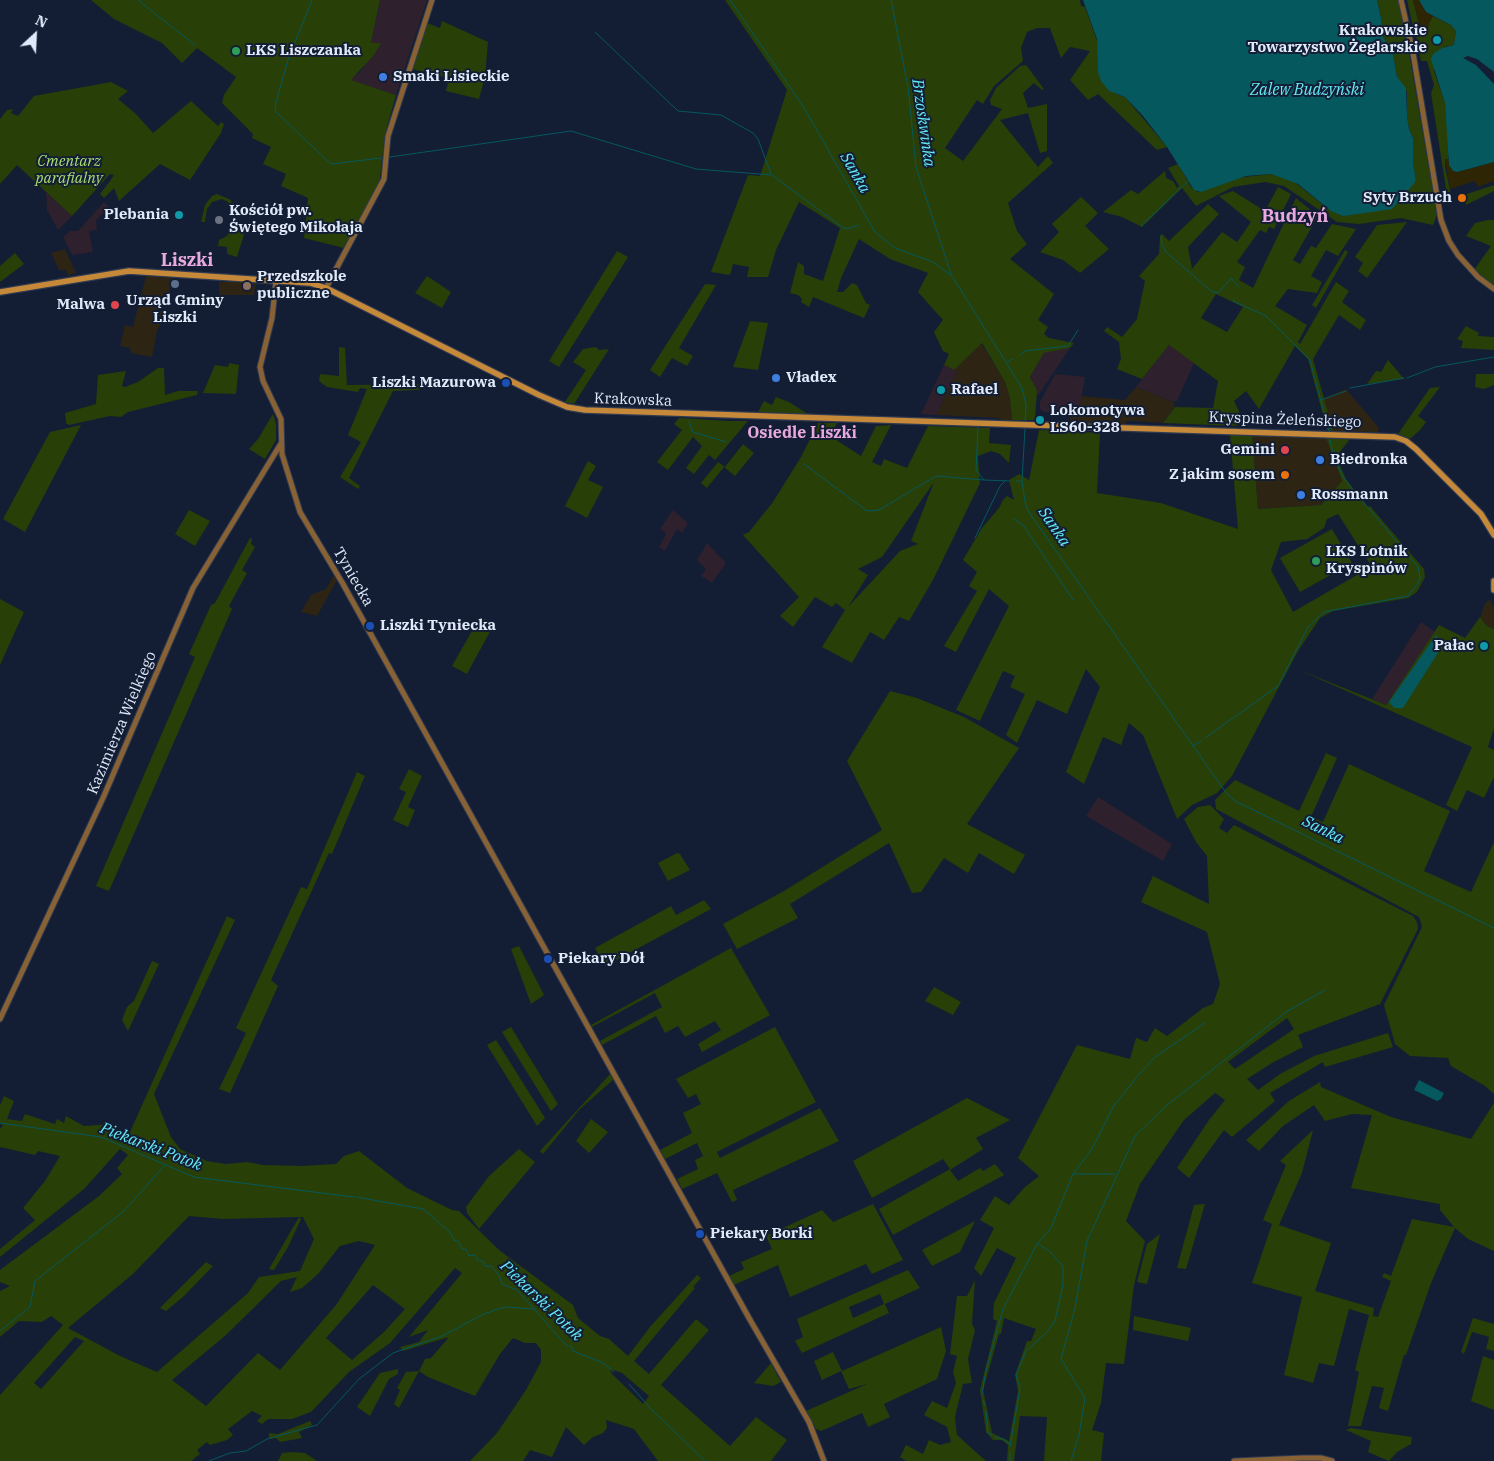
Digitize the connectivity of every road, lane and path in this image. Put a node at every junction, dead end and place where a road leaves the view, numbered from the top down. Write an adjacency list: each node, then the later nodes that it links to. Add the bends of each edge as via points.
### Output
1 (432, 0): 4 (street, via 388,136 384,178)
2 (1401, 0): 5 (street, via 1441,220 1458,255)
3 (276, 281): 4 (main road, Krakowska, via 310,283); 6 (main road, Krakowska, via 128,271); 8 (street, Tyniecka, via 272,318 260,367 281,419)
4 (326, 288): 7 (main road, Krakowska, via 538,395 573,409)
5 (1494, 289)
6 (0, 292)
7 (1032, 425): 9 (main road, Kryspina Żeleńskiego, via 1387,436 1409,443 1484,517)
8 (280, 445): 12 (street, Kazimierza Wielkiego, via 193,588 99,807); 13 (street, Tyniecka, via 291,487 308,527 343,584 749,1318 810,1422)
9 (1494, 535)
10 (1494, 581): 11 (main road)
11 (1494, 590)
12 (0, 1019)
13 (824, 1461)
14 (1234, 1461): 15 (street, via 1302,1458)
15 (1332, 1461)

